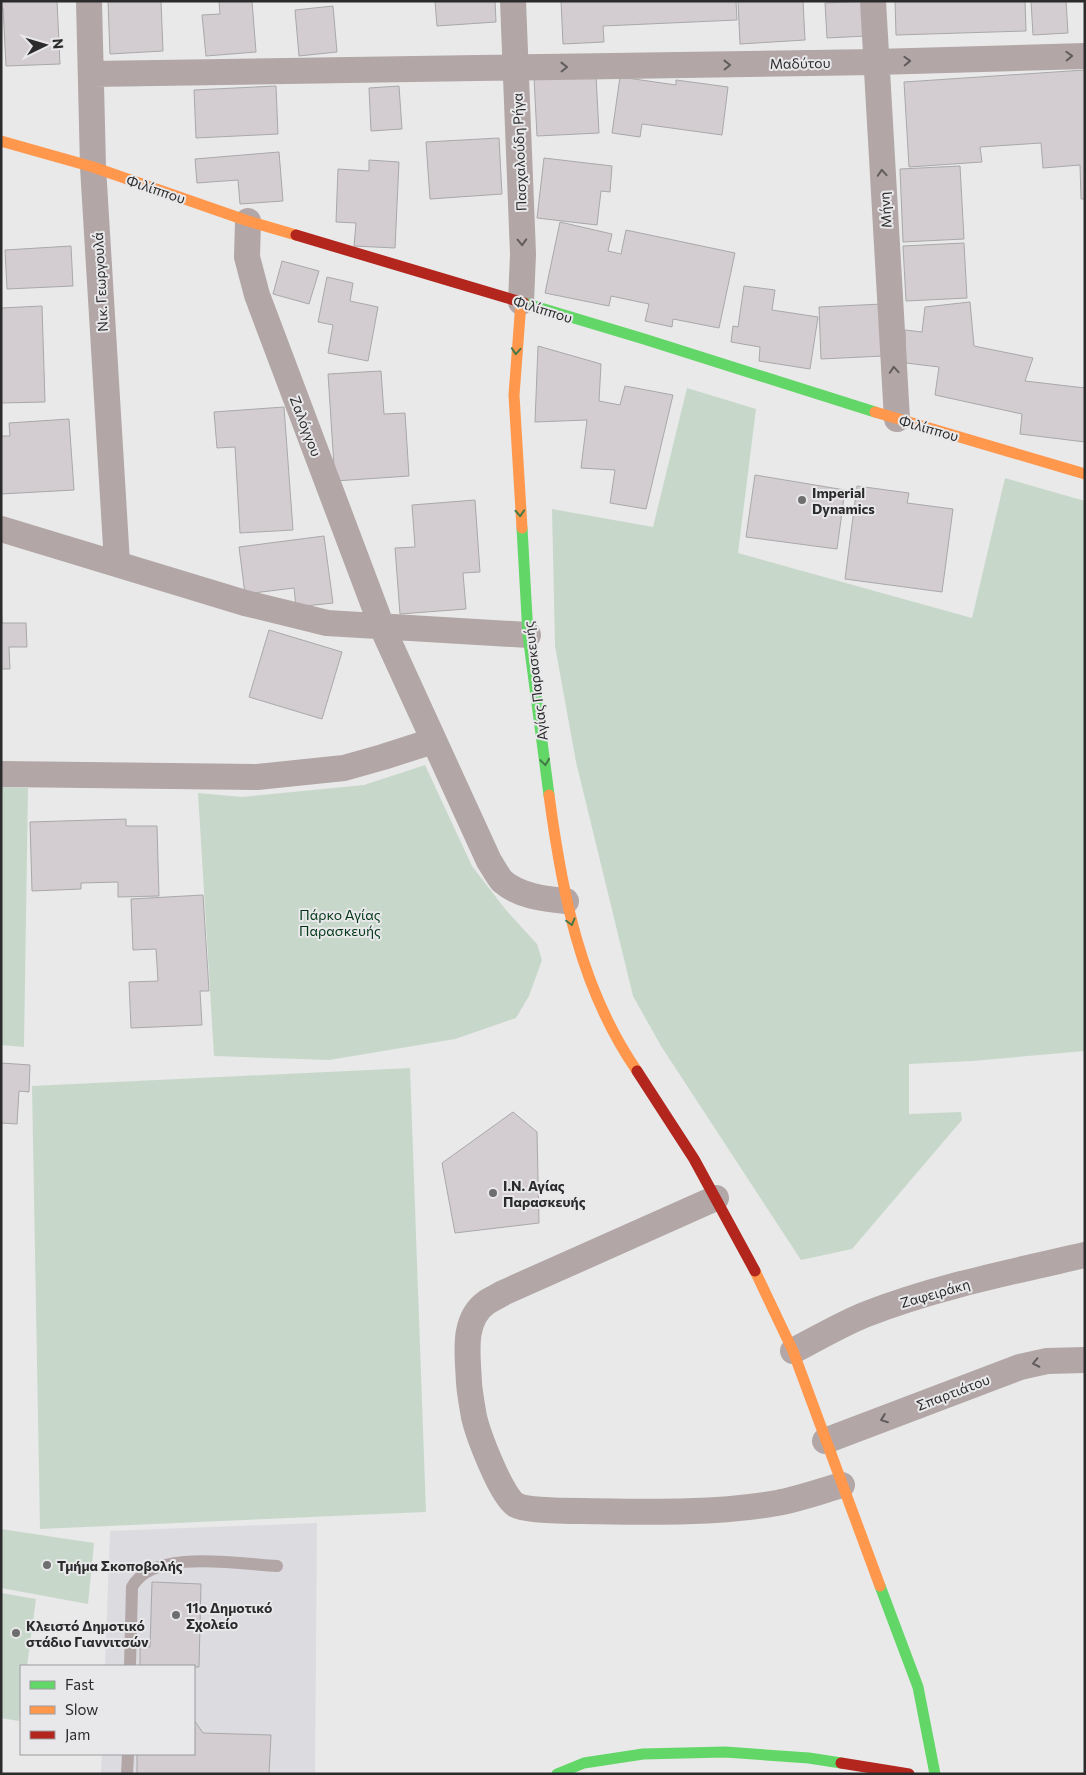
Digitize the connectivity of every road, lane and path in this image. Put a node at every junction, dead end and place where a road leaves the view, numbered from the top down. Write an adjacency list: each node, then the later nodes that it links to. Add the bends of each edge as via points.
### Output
1 (89, 1): 7 (street, Νικ. Γεωργουλά)
2 (513, 1): 6 (street, Πασχαλούδη Ρήγα)
3 (873, 1): 5 (street, Μήνη)
4 (1085, 56): 5 (street, Μαδύτου, one-way to 4)
5 (876, 62): 6 (street, Μαδύτου, one-way to 5); 12 (street, Μήνη, one-way to 5)
6 (516, 68): 7 (street, Μαδύτου); 11 (street, Πασχαλούδη Ρήγα, one-way to 11, via 523,254)
7 (91, 74): 9 (street, Νικ. Γεωργουλά)
8 (1, 141): 9 (street, Φιλίππου)
9 (93, 167): 10 (street, Φιλίππου); 15 (street, Νικ. Γεωργουλά)
10 (248, 220): 11 (street, Φιλίππου); 16 (street, Ζαλόγγου, via 247,257 256,295)
11 (521, 302): 12 (street, Φιλίππου); 17 (street, Αγίας Παρασκευής, one-way to 17, via 514,395)
12 (898, 419): 13 (street, Φιλίππου)
13 (1085, 474)
14 (1, 529): 15 (street)
15 (117, 563): 16 (street, via 245,603 327,623)
16 (382, 627): 17 (street); 18 (street, Ζαλόγγου)
17 (528, 635): 20 (street, Αγίας Παρασκευής, one-way to 20)
18 (433, 741): 19 (street, via 344,768 257,778); 20 (street, Ζαλόγγου, via 489,861 502,880 517,890 542,899)
19 (1, 774)
20 (566, 901): 21 (street, Αγίας Παρασκευής, one-way to 21, via 584,964 621,1048 662,1108)
21 (716, 1198): 23 (street, Αγίας Παρασκευής); 26 (street, via 503,1293 485,1303 476,1313 469,1328 467,1346 470,1397 494,1471 516,1505 572,1511 677,1512 741,1506 776,1502)
22 (1085, 1255): 23 (street, Ζαφειράκη, via 914,1298 863,1316)
23 (793, 1351): 25 (street, Αγίας Παρασκευής)
24 (1085, 1360): 25 (street, Σπαρτιάτου, one-way to 25, via 1047,1361 1020,1367)
25 (825, 1441): 26 (street, Αγίας Παρασκευής)
26 (842, 1485): 33 (street, Αγίας Παρασκευής, via 918,1687)
27 (276, 1566): 28 (lane, via 190,1561 163,1565 145,1572 132,1587)
28 (130, 1665)
29 (128, 1755): 30 (lane)
30 (127, 1774)
31 (556, 1774): 32 (street, via 584,1763 644,1754 725,1752 809,1758)
32 (909, 1774)
33 (935, 1774)

